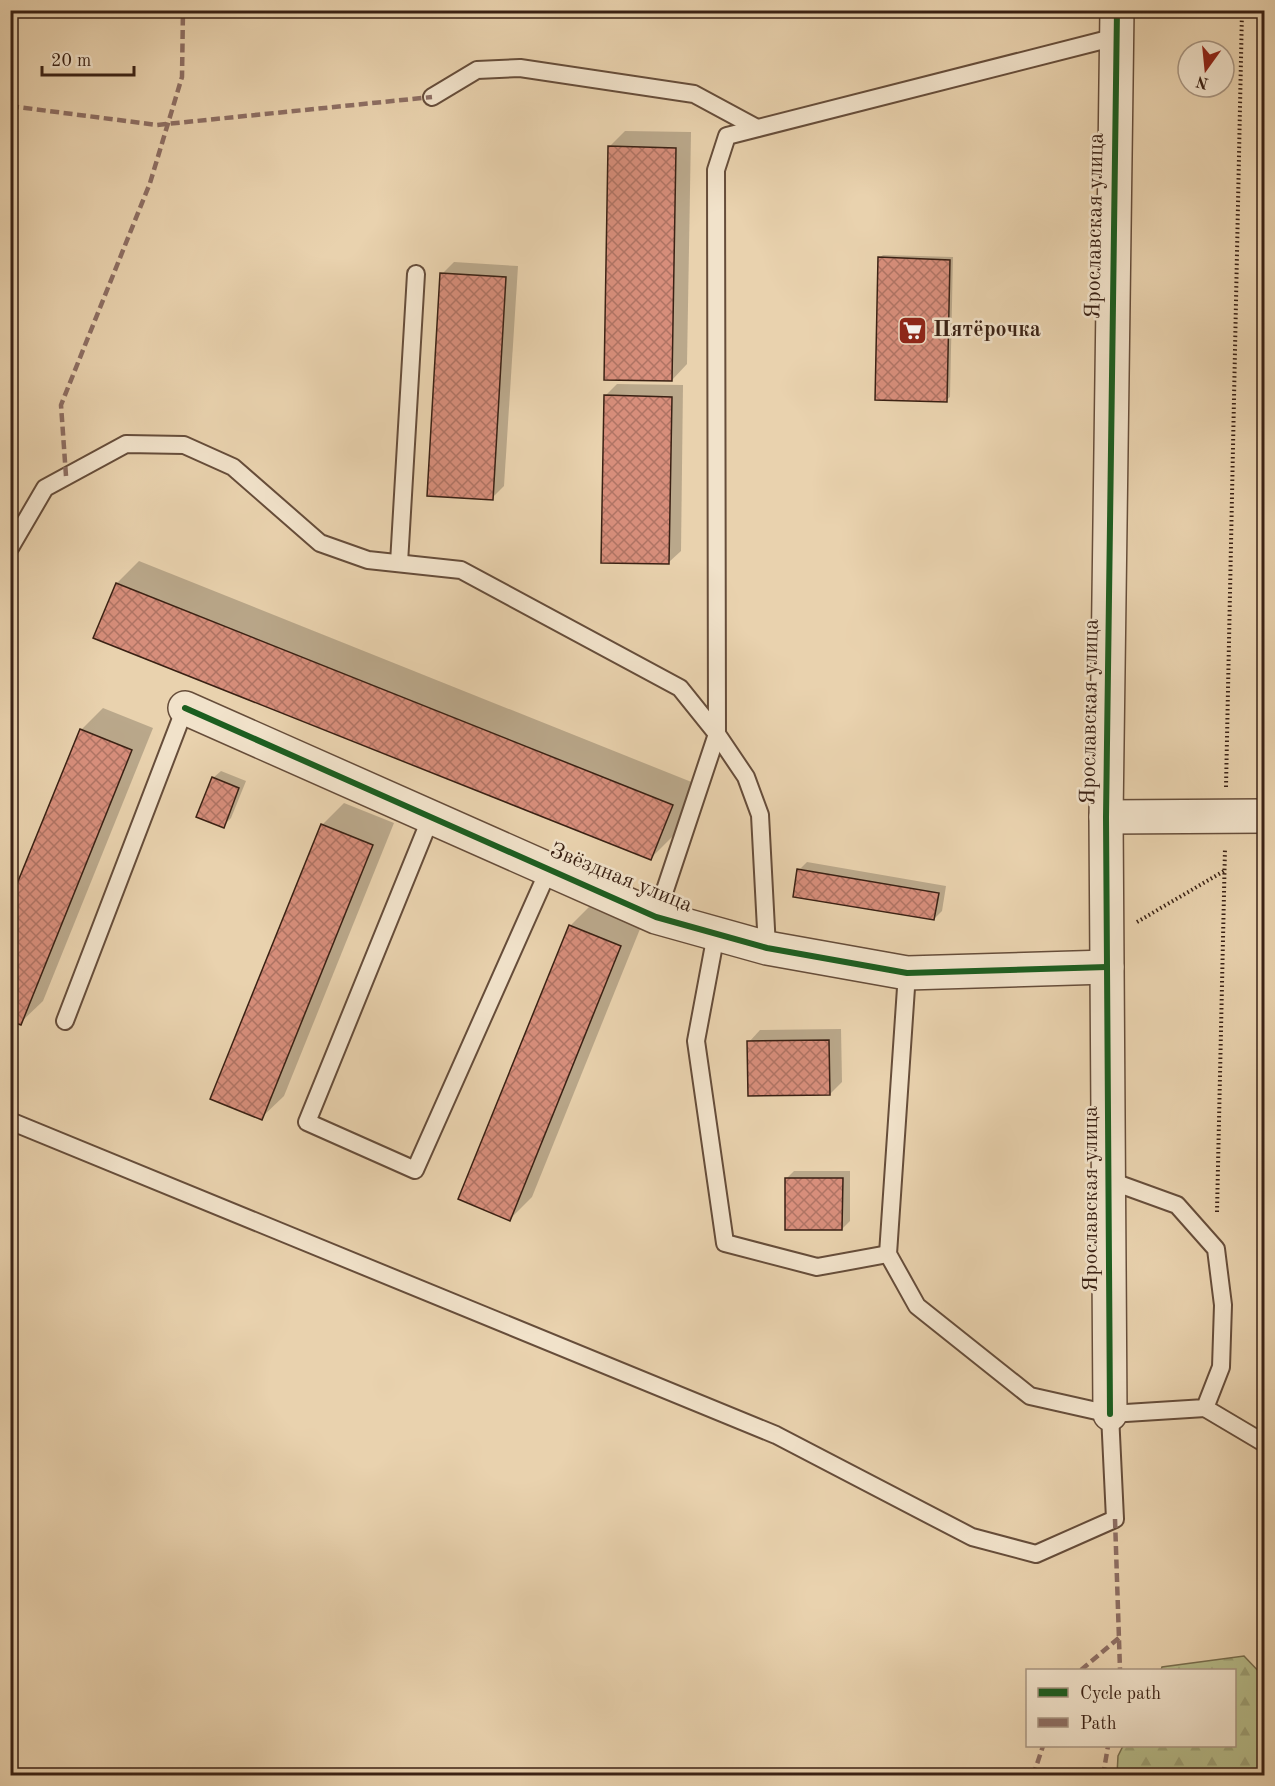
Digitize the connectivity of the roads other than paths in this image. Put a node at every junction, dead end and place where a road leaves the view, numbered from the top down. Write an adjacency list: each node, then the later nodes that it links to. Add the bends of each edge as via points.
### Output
1 (1116, 24): 3 (lane); 11 (street, Ярославская улица)
2 (432, 97): 3 (lane, via 477,70 520,68 694,94)
3 (757, 128): 8 (lane, via 727,136 716,170)
4 (416, 274): 6 (lane)
5 (10, 548): 6 (lane, via 45,488 126,444 184,445 233,467 320,543 368,560)
6 (399, 563): 8 (lane, via 461,570 680,688)
7 (185, 708): 10 (street, Звёздная улица); 18 (lane)
8 (717, 734): 13 (lane); 15 (lane, via 746,777 760,815)
9 (1264, 816): 11 (street)
10 (431, 817): 12 (street, Звёздная улица); 12 (lane, via 307,1122 415,1170)
11 (1106, 817): 16 (street, Ярославская улица)
12 (549, 869): 13 (street, Звёздная улица)
13 (656, 917): 14 (street, Звёздная улица)
14 (716, 934): 15 (street, Звёздная улица); 21 (lane, via 696,1041 725,1243 817,1267)
15 (767, 948): 17 (street, Звёздная улица)
16 (1107, 966): 17 (street, Звёздная улица); 20 (street, Ярославская улица)
17 (907, 973): 21 (lane)
18 (66, 1021)
19 (10, 1121): 23 (lane, via 776,1435 972,1537 1036,1554 1115,1519)
20 (1108, 1180): 22 (lane, via 1177,1205 1216,1249 1223,1305 1221,1367); 23 (street, Ярославская улица)
21 (888, 1254): 23 (lane, via 917,1305 1030,1396)
22 (1205, 1408): 23 (lane); 24 (lane)
23 (1110, 1414)
24 (1264, 1443)

